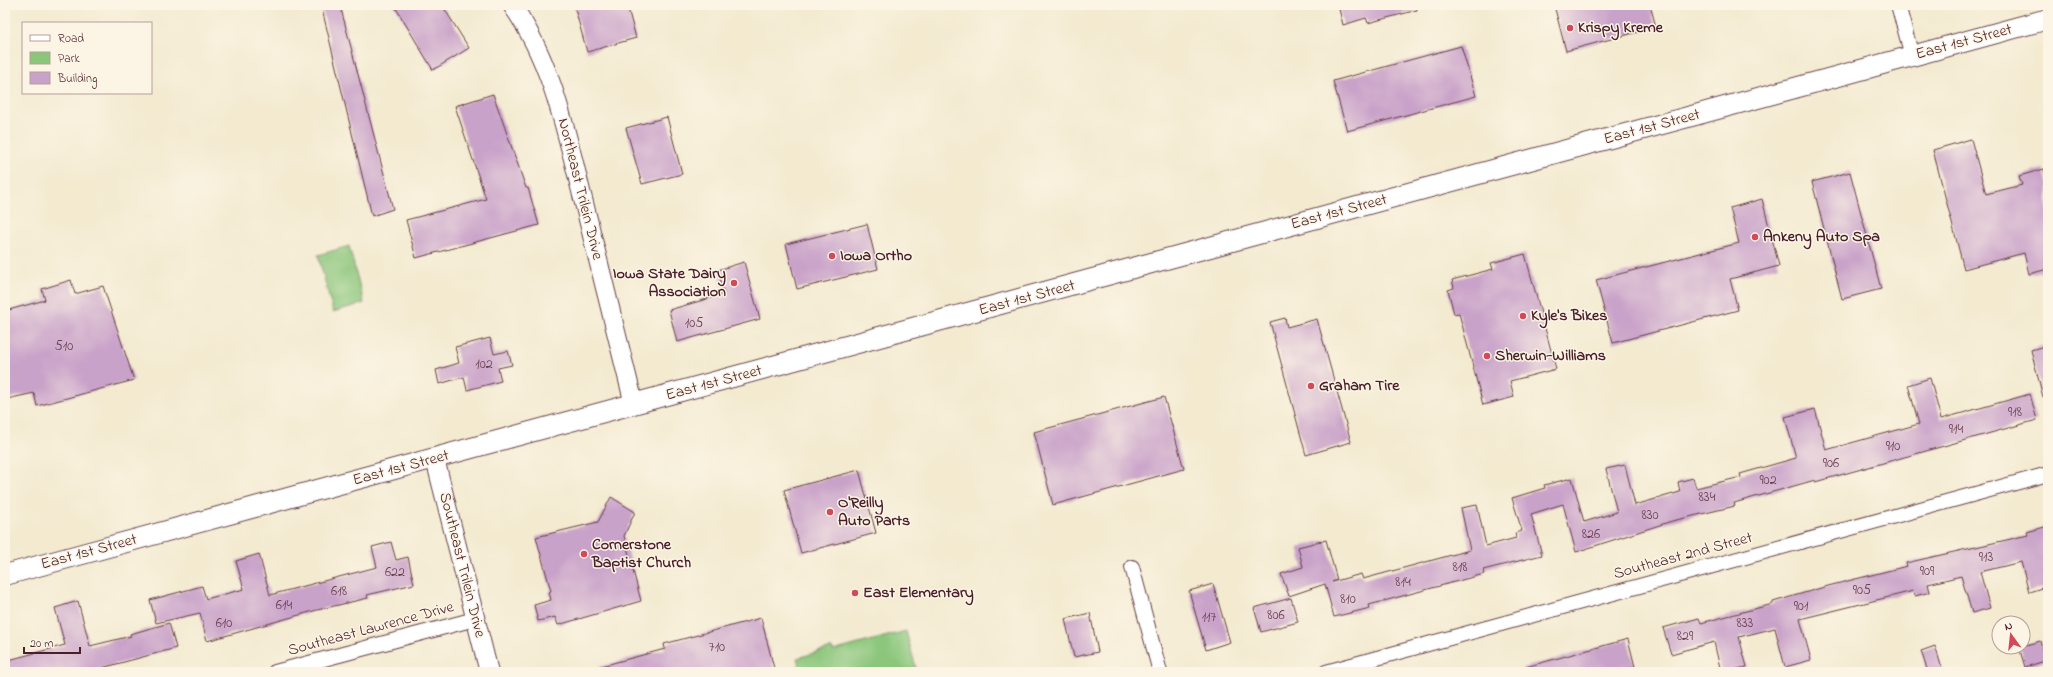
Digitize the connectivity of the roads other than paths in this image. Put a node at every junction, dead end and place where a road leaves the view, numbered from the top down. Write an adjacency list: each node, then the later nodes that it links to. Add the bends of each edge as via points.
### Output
1 (512, 5): 5 (street, Northeast Trilein Drive, via 536,46 551,79)
2 (1898, 5): 4 (street)
3 (2048, 19): 4 (main road, East 1st Street)
4 (1912, 56): 5 (main road, East 1st Street)
5 (634, 404): 6 (main road, East 1st Street)
6 (435, 459): 9 (main road, East 1st Street); 10 (street, Southeast Trilein Drive)
7 (2048, 474): 14 (street, Southeast 2nd Street)
8 (1132, 567): 13 (street)
9 (5, 575)
10 (475, 619): 11 (street, Southeast Lawrence Drive); 12 (street, Southeast Trilein Drive)
11 (275, 672)
12 (489, 672)
13 (1160, 672)
14 (1326, 672)

